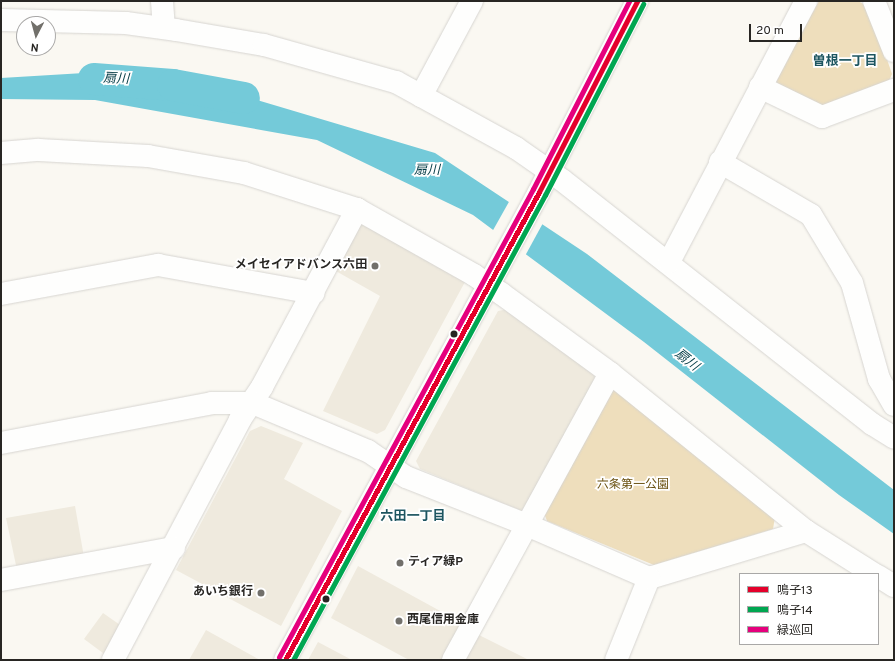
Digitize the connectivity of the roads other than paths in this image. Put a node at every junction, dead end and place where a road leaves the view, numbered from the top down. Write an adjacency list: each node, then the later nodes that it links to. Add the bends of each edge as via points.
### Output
1 (162, 1): 7 (street)
2 (472, 1): 11 (street)
3 (637, 1): 14 (street)
4 (806, 1): 9 (street)
5 (874, 1): 8 (street)
6 (1, 20): 7 (street, via 126,23)
7 (164, 28): 11 (street, via 264,45 396,82)
8 (894, 51)
9 (760, 87): 10 (street, via 822,117); 13 (street)
10 (894, 90)
11 (421, 96): 14 (street, via 516,148)
12 (1, 153): 15 (street, via 39,150 148,156 244,173)
13 (720, 162): 16 (street); 22 (street, via 810,215 852,283 879,379)
14 (548, 172): 16 (street); 17 (street)
15 (357, 209): 17 (street); 18 (street)
16 (669, 262): 23 (street, via 872,424)
17 (488, 285): 20 (street); 25 (street)
18 (314, 293): 19 (street, via 158,265); 21 (street)
19 (1, 294)
20 (610, 373): 26 (street); 27 (street)
21 (253, 403): 24 (street, via 212,403); 25 (street, via 368,451); 28 (street, via 240,420)
22 (894, 405)
23 (894, 438)
24 (1, 443)
25 (390, 465): 26 (street, via 406,477); 35 (street)
26 (527, 525): 31 (street); 36 (street)
27 (806, 531): 29 (street); 31 (street)
28 (174, 548): 32 (street); 34 (street)
29 (872, 573)
30 (879, 577): 33 (street)
31 (649, 578): 37 (street)
32 (1, 580)
33 (894, 586)
34 (113, 660)
35 (285, 660)
36 (453, 660)
37 (616, 660)

